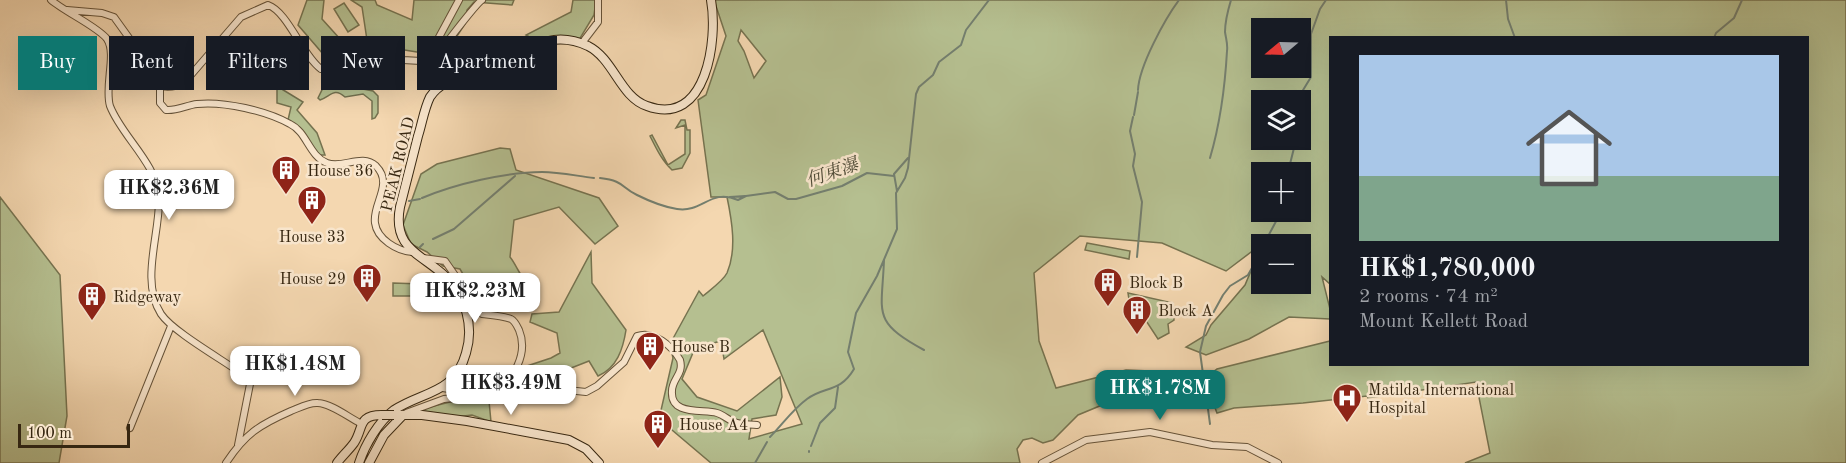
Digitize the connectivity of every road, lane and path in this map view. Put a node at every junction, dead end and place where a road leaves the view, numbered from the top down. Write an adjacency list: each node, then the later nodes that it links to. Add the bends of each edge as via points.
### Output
1 (51, 0): 6 (street)
2 (459, 0): 8 (street)
3 (482, 0): 13 (street, via 435,59)
4 (598, 0): 9 (street, via 598,22)
5 (711, 0): 9 (main road, via 710,51 704,77 689,101 672,109 653,108 638,101 600,54)
6 (61, 9): 7 (street, via 112,15); 15 (street, via 99,31 109,45 110,105 158,190 152,276 160,313)
7 (128, 36)
8 (440, 36)
9 (582, 43): 13 (main road, via 561,39 542,42 478,72 451,80)
10 (417, 60): 11 (street, via 403,60 383,51 324,70 277,8 268,4 241,17)
11 (194, 73)
12 (160, 90): 14 (street, via 159,101 166,110 202,103 237,106 292,124 317,157 327,163 363,161 374,165 383,186 376,227 393,246)
13 (435, 91): 14 (main road, PEAK ROAD, via 424,113 399,213 400,233)
14 (415, 254): 16 (street, via 444,260 482,314 516,323 522,337 519,362); 17 (main road, PEAK ROAD, via 454,286 468,319 465,357 455,376)
15 (171, 326): 22 (street); 23 (street, via 237,370 250,384)
16 (504, 386): 18 (street); 21 (street, via 586,392 624,362 637,336 648,334 664,343 680,360 681,370 672,390 680,406 690,411 717,413 736,423)
17 (442, 388): 18 (street); 26 (main road, PEAK ROAD, via 389,415)
18 (487, 395): 19 (street, via 444,399)
19 (399, 415): 20 (main road, bridge, via 372,416); 27 (main road); 28 (main road, via 569,440 586,449)
20 (360, 423): 23 (street, via 326,405 306,405 260,425); 25 (main road, via 355,442)
21 (757, 425)
22 (130, 428)
23 (238, 445): 24 (street)
24 (226, 463)
25 (337, 463)
26 (359, 463)
27 (369, 463)
28 (598, 463)
29 (1042, 463): 30 (street, via 1086,440 1150,432 1217,446 1247,447)
30 (1278, 463)

